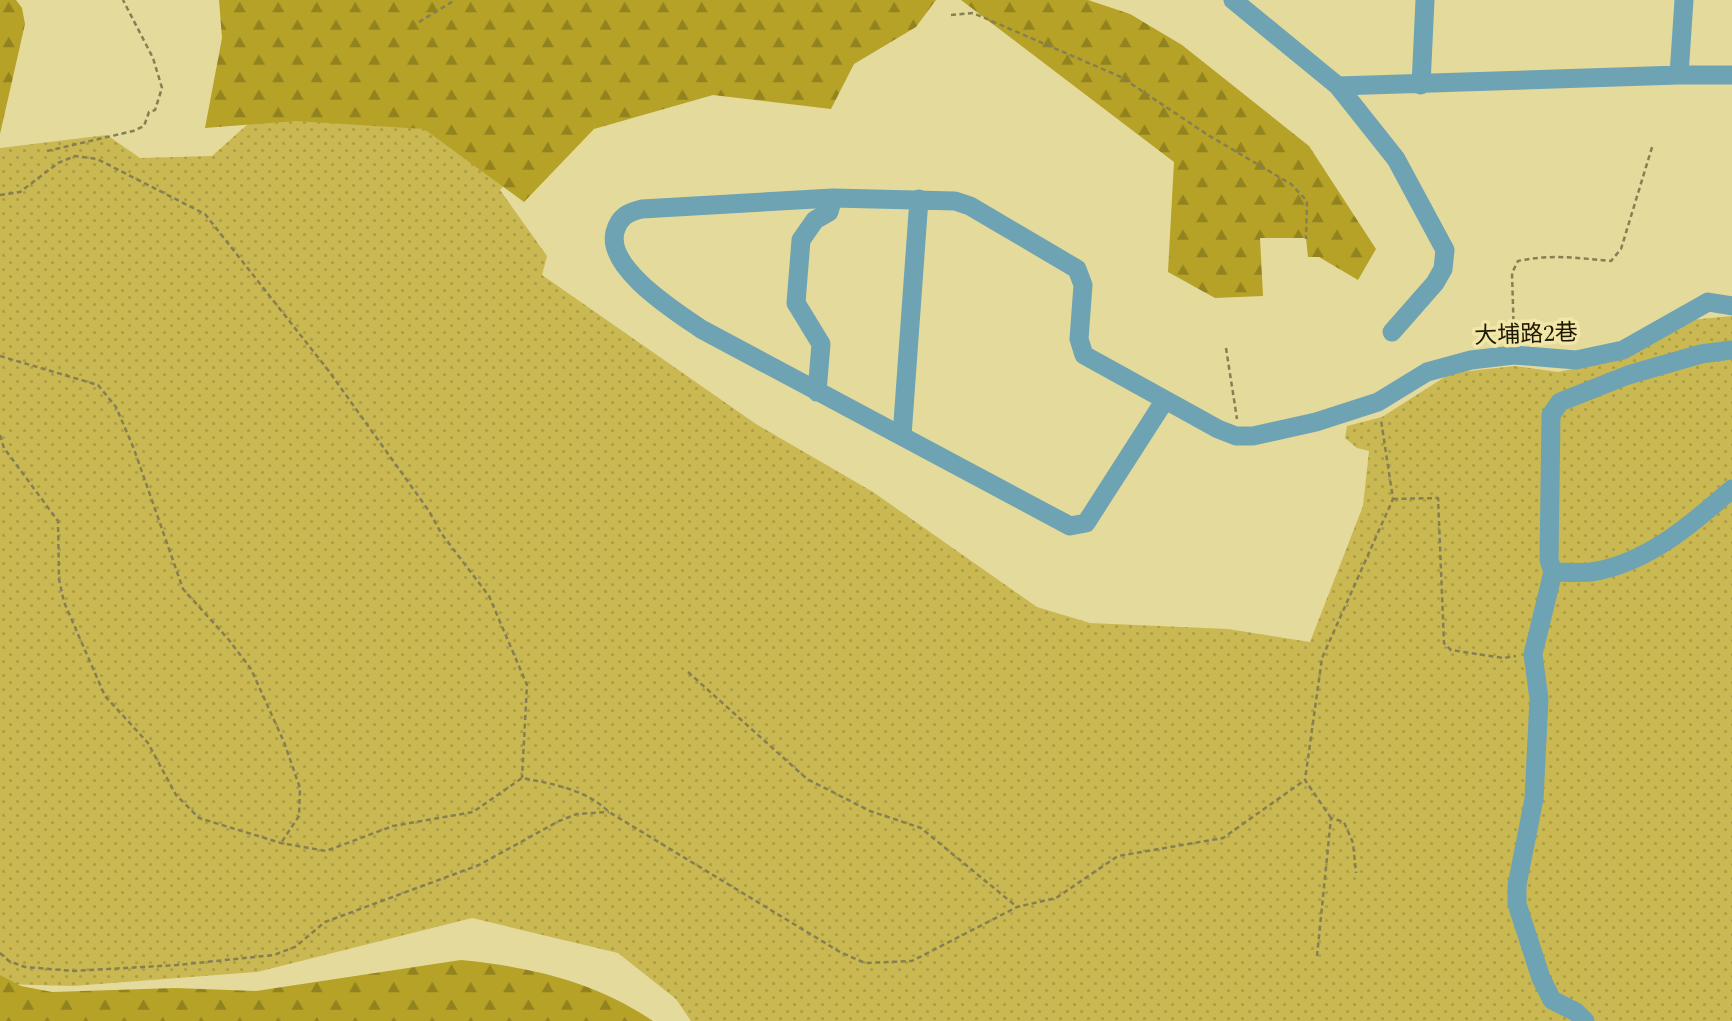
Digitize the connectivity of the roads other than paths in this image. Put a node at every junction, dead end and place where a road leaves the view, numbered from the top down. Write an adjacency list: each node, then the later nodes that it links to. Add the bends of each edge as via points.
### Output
1 (1425, 0): 6 (street)
2 (1684, 0): 4 (street)
3 (1245, 4): 7 (street)
4 (1679, 75): 5 (street); 6 (street)
5 (1732, 75)
6 (1421, 85): 7 (street)
7 (1338, 86): 11 (street, via 1396,159 1446,250 1435,284)
8 (833, 198): 9 (street); 13 (street, via 829,212 815,220 801,240 796,303 821,344); 13 (street, via 642,209 620,219 614,239 632,275 666,304 701,329)
9 (919, 199): 14 (street, 大埔路2巷, via 970,206 1077,269 1083,285 1079,339 1084,355); 15 (street)
10 (1732, 306): 14 (street, 大埔路2巷, via 1708,302 1623,350 1576,360 1514,355 1471,359 1427,372 1378,402 1276,433 1236,436)
11 (1392, 332)
12 (1732, 350): 17 (street, via 1640,371 1560,402 1551,415 1549,560)
13 (817, 392): 15 (street)
14 (1165, 400): 15 (street, via 1086,523 1070,526)
15 (902, 436)
16 (1732, 489): 17 (street, via 1667,540 1626,563 1591,572)
17 (1553, 572): 18 (street, via 1533,654 1539,699 1534,799 1517,904 1552,1000)
18 (1585, 1021)

